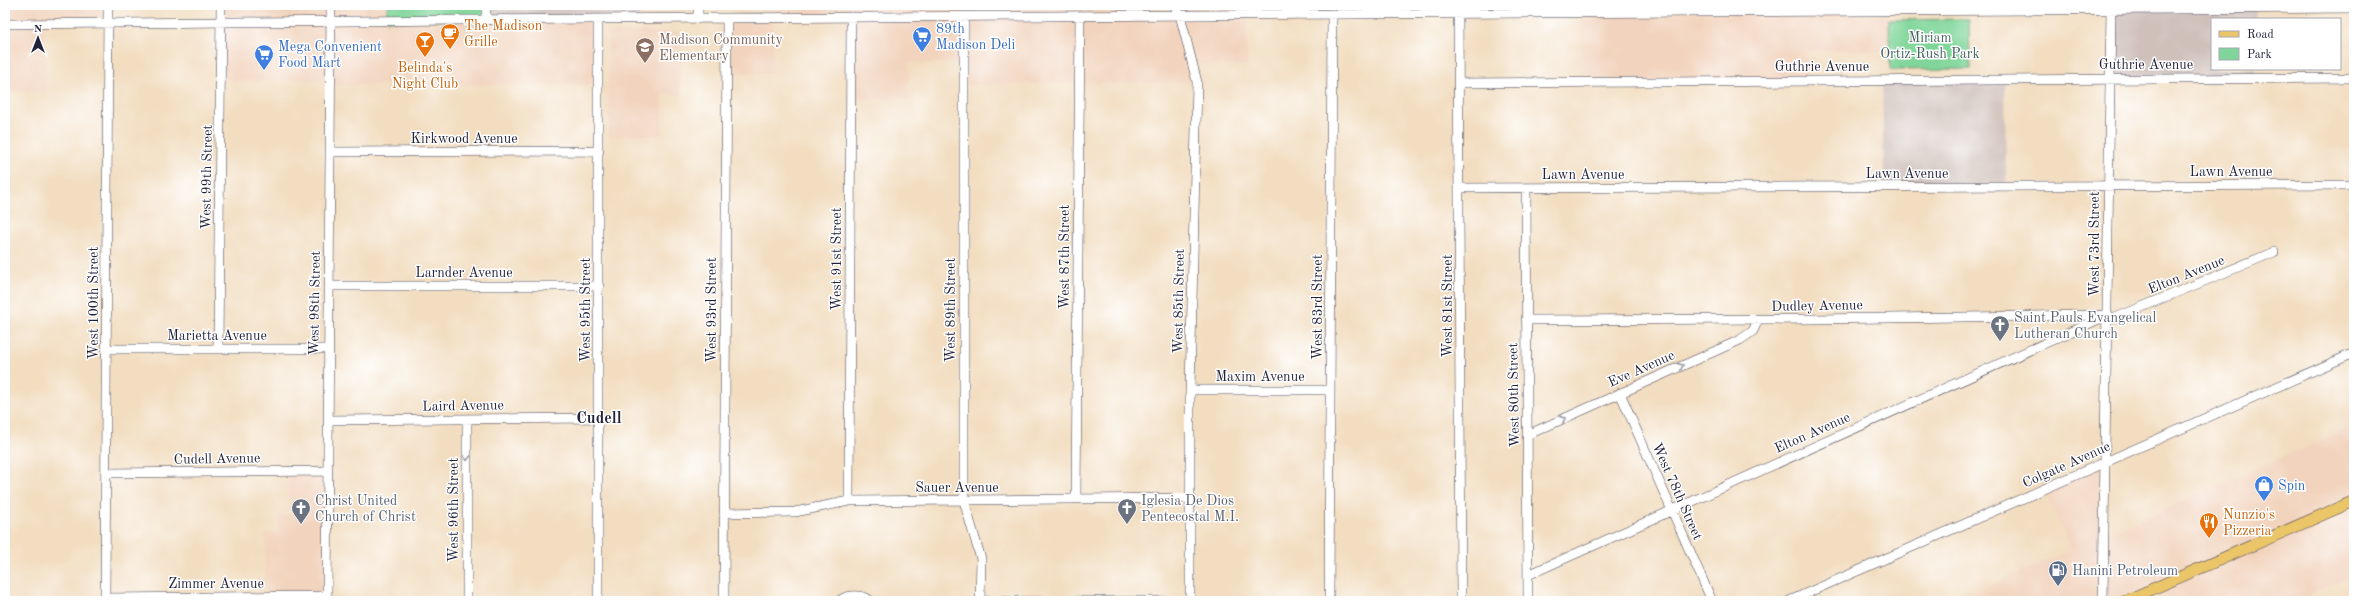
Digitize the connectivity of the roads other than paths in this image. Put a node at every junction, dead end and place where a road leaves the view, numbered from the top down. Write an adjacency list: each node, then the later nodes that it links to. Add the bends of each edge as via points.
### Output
1 (108, 5): 27 (street, West 100th Street)
2 (221, 5): 28 (street, West 99th Street)
3 (332, 5): 26 (street, West 98th Street)
4 (486, 5): 24 (street)
5 (698, 5): 22 (street)
6 (1022, 5): 17 (street)
7 (1175, 5): 18 (street, West 85th Street)
8 (1779, 6): 9 (street); 12 (street)
9 (1892, 6): 10 (street)
10 (2000, 6): 13 (street)
11 (1525, 8): 12 (street); 15 (street)
12 (1658, 8)
13 (2111, 8): 14 (street); 30 (street, West 73rd Street)
14 (2354, 8)
15 (1458, 12): 16 (street); 32 (street, West 81st Street)
16 (1332, 14): 18 (street); 50 (street, West 83rd Street)
17 (1022, 15): 19 (street); 21 (street)
18 (1180, 15): 19 (street); 49 (street, West 85th Street, via 1197,82)
19 (1080, 16): 60 (street, West 87th Street)
20 (851, 17): 21 (street); 23 (street); 61 (street, West 91st Street)
21 (964, 17): 62 (street, West 89th Street)
22 (698, 19): 23 (street); 25 (street)
23 (726, 19): 65 (street, West 93rd Street)
24 (486, 20): 25 (street); 26 (street)
25 (598, 20): 33 (street, West 95th Street)
26 (332, 21): 28 (street); 34 (street, West 98th Street)
27 (109, 23): 28 (street); 29 (street); 45 (street, West 100th Street)
28 (221, 23): 46 (street, West 99th Street)
29 (5, 24)
30 (2109, 78): 31 (street, Guthrie Avenue); 32 (street, Guthrie Avenue); 36 (street, West 73rd Street)
31 (2354, 78)
32 (1459, 83): 37 (street, West 81st Street)
33 (599, 151): 34 (street, Kirkwood Avenue); 41 (street, West 95th Street)
34 (330, 152): 40 (street, West 98th Street)
35 (2354, 184): 36 (street, Lawn Avenue)
36 (2108, 186): 38 (street, Lawn Avenue); 42 (street, West 73rd Street)
37 (1460, 188): 38 (street, Lawn Avenue); 77 (street, West 81st Street)
38 (1526, 188): 43 (street, West 80th Street)
39 (2274, 252): 42 (street, Elton Avenue)
40 (329, 286): 41 (street, Larnder Avenue); 47 (street, West 98th Street)
41 (599, 286): 52 (street, West 95th Street)
42 (2108, 318): 44 (street, Dudley Avenue); 56 (street, West 73rd Street); 64 (street, Elton Avenue)
43 (1526, 320): 44 (street, Dudley Avenue); 55 (street, West 80th Street)
44 (1758, 320): 51 (street, Eve Avenue, one-way to 44, via 1740,340 1754,330)
45 (107, 349): 46 (street, Marietta Avenue); 58 (street, West 100th Street)
46 (218, 349): 47 (street, Marietta Avenue)
47 (327, 349): 54 (street, West 98th Street)
48 (2354, 353): 56 (street, Colgate Avenue)
49 (1190, 390): 50 (street, Maxim Avenue); 59 (street, West 85th Street)
50 (1330, 390): 76 (street, West 83rd Street)
51 (1620, 393): 55 (street, Eve Avenue, one-way to 51); 64 (street, West 78th Street)
52 (598, 418): 53 (street, Laird Avenue); 70 (street, West 95th Street)
53 (467, 419): 54 (street, Laird Avenue); 69 (street, West 96th Street, one-way to 69)
54 (328, 420): 57 (street, West 98th Street)
55 (1527, 435): 66 (street, West 80th Street)
56 (2106, 462): 80 (street, Colgate Avenue); 81 (street, West 73rd Street)
57 (328, 471): 58 (street, Cudell Avenue); 67 (street, West 98th Street)
58 (106, 473): 68 (street, West 100th Street)
59 (1191, 498): 60 (street, Sauer Avenue); 75 (street, West 85th Street)
60 (1076, 499): 62 (street, Sauer Avenue)
61 (849, 501): 62 (street, Sauer Avenue); 65 (street, Sauer Avenue, via 796,512)
62 (964, 501): 74 (street, West 89th Street, via 981,559)
63 (2354, 501): 82 (main road)
64 (1672, 510): 66 (street, Elton Avenue); 79 (street, West 78th Street)
65 (724, 513): 71 (street, West 93rd Street)
66 (1528, 575): 78 (street, West 80th Street)
67 (327, 598): 68 (street, Zimmer Avenue)
68 (105, 599)
69 (467, 601)
70 (598, 601)
71 (724, 601)
72 (839, 601): 73 (street, via 843,597 864,596)
73 (871, 601)
74 (980, 601): 75 (street)
75 (1190, 601)
76 (1329, 601)
77 (1461, 601)
78 (1528, 601)
79 (1712, 601)
80 (1789, 601)
81 (2103, 601)
82 (2125, 601)

